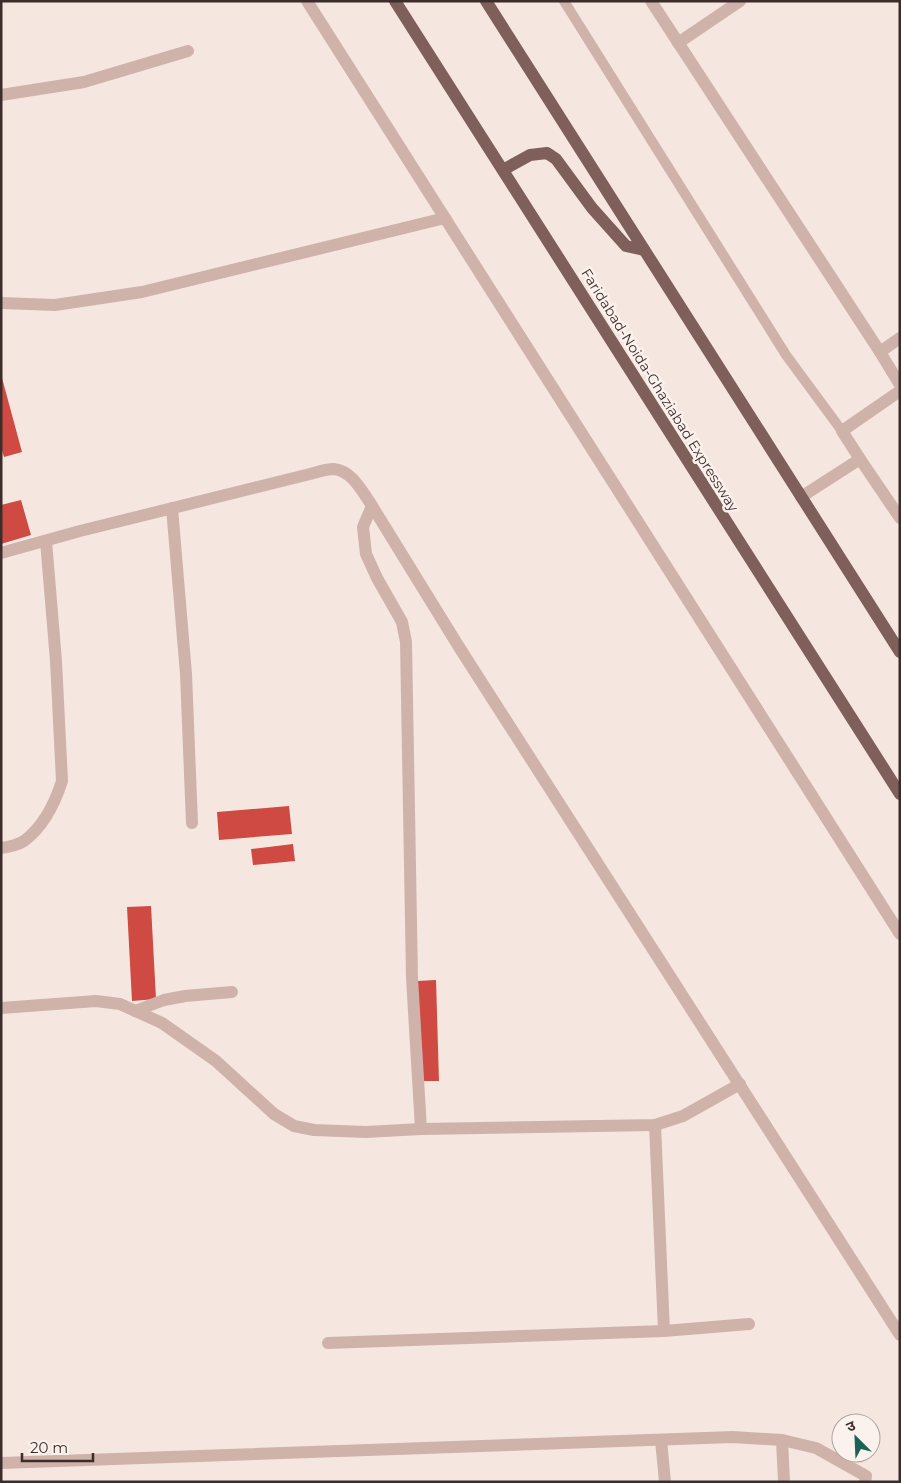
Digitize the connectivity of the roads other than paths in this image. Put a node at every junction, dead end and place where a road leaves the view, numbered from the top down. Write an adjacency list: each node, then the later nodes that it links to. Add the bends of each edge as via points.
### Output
1 (307, 1): 11 (street)
2 (395, 1): 10 (main road, Faridabad-Noida-Ghaziabad Expressway)
3 (486, 1): 12 (main road)
4 (564, 1): 18 (lane, via 786,355)
5 (651, 1): 7 (street)
6 (740, 1): 7 (street)
7 (678, 43): 15 (street)
8 (188, 51): 9 (street, via 84,82)
9 (1, 95)
10 (503, 170): 12 (main road, via 530,155 547,153 556,159 592,208 626,246); 27 (main road, Faridabad-Noida-Ghaziabad Expressway)
11 (445, 218): 13 (street, via 142,292 54,305); 30 (street)
12 (644, 250): 20 (main road)
13 (1, 303)
14 (900, 338): 15 (street)
15 (880, 352): 16 (street)
16 (900, 386)
17 (900, 391): 18 (street)
18 (842, 431): 19 (street)
19 (860, 459): 20 (street); 23 (street)
20 (802, 498): 26 (main road)
21 (372, 506): 22 (street, via 346,473 333,469); 34 (street); 36 (street, via 363,527 366,554 402,622 406,642 412,978)
22 (172, 508): 24 (street); 28 (street, via 186,674)
23 (900, 518)
24 (46, 541): 25 (street); 29 (street, via 62,781 57,798 40,824 23,842)
25 (1, 553)
26 (900, 652)
27 (900, 794)
28 (192, 824)
29 (1, 848)
30 (900, 934)
31 (232, 992): 33 (street, via 164,1000)
32 (1, 1008): 33 (street, via 96,1001 120,1004)
33 (135, 1011): 36 (street, via 162,1023 216,1061 274,1114 294,1126 366,1132)
34 (740, 1084): 35 (street, via 683,1116); 39 (street)
35 (655, 1125): 36 (street); 38 (street)
36 (421, 1129)
37 (749, 1324): 38 (street)
38 (664, 1331): 40 (street)
39 (900, 1335)
40 (328, 1343)
41 (661, 1440): 42 (street, via 734,1437); 43 (street); 44 (street)
42 (782, 1440): 45 (street); 46 (street, via 816,1448 866,1476)
43 (1, 1463)
44 (665, 1482)
45 (784, 1482)
46 (865, 1482)

